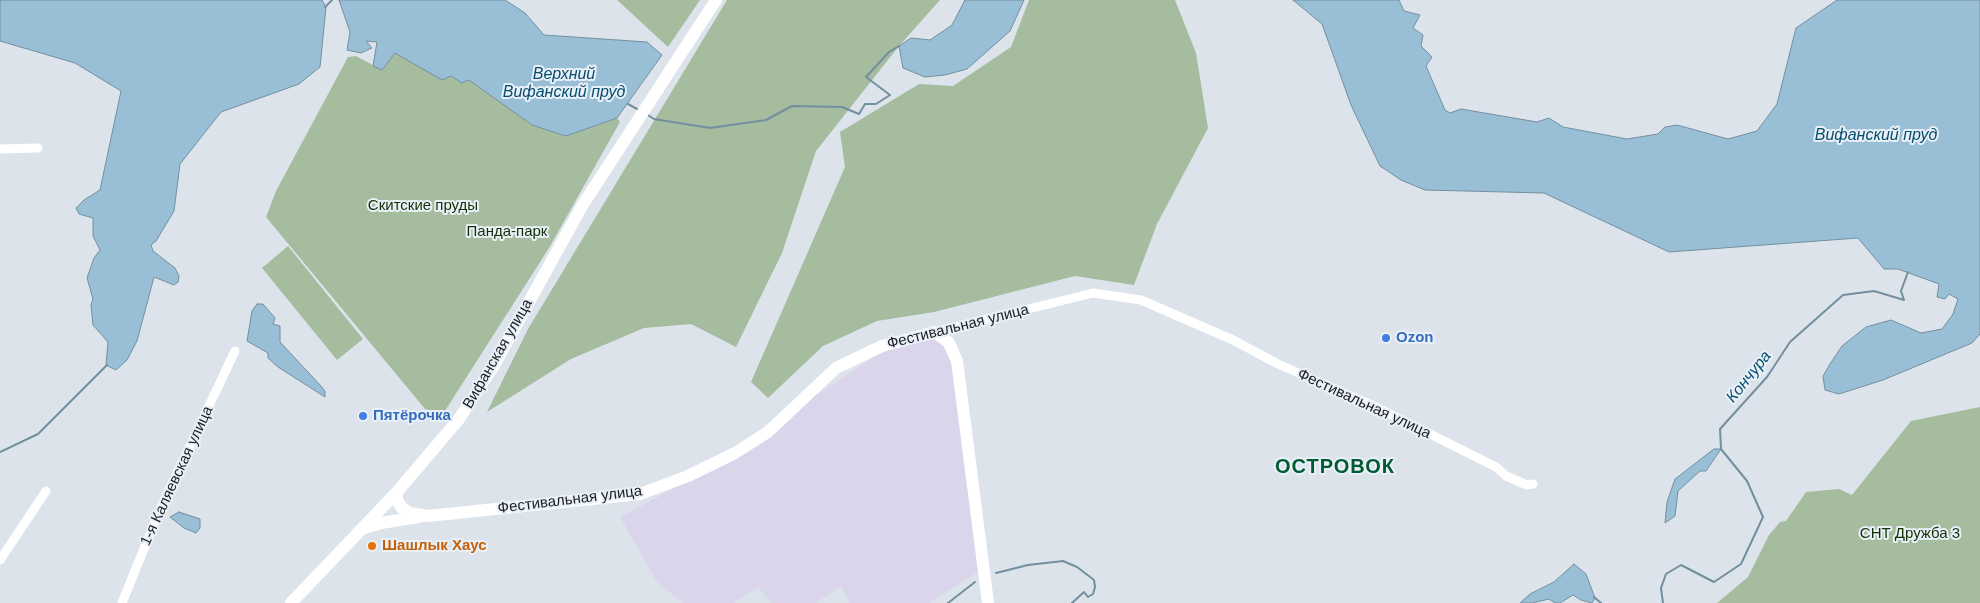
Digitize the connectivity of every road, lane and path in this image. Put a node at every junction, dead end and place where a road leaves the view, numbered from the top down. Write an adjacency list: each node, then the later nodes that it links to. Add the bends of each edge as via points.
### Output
1 (716, 0): 8 (main road, Вифанская улица, via 582,206 493,368 445,438)
2 (38, 148): 3 (street)
3 (0, 149)
4 (935, 332): 6 (street, Фестивальная улица, via 1093,292 1141,300 1374,406 1496,467 1506,476 1527,485); 9 (main road, Фестивальная улица, via 882,346 836,368 768,432 736,453 640,494); 14 (main road, via 949,344 957,361)
5 (236, 351): 12 (street, 1-я Каляевская улица, via 160,509)
6 (1533, 484)
7 (46, 491): 11 (street)
8 (397, 492): 9 (main road, Фестивальная улица, via 402,508); 10 (main road, Вифанская улица)
9 (428, 516): 10 (main road, via 381,523)
10 (361, 530): 13 (main road, Вифанская улица)
11 (0, 560)
12 (122, 603)
13 (291, 603)
14 (988, 603)

